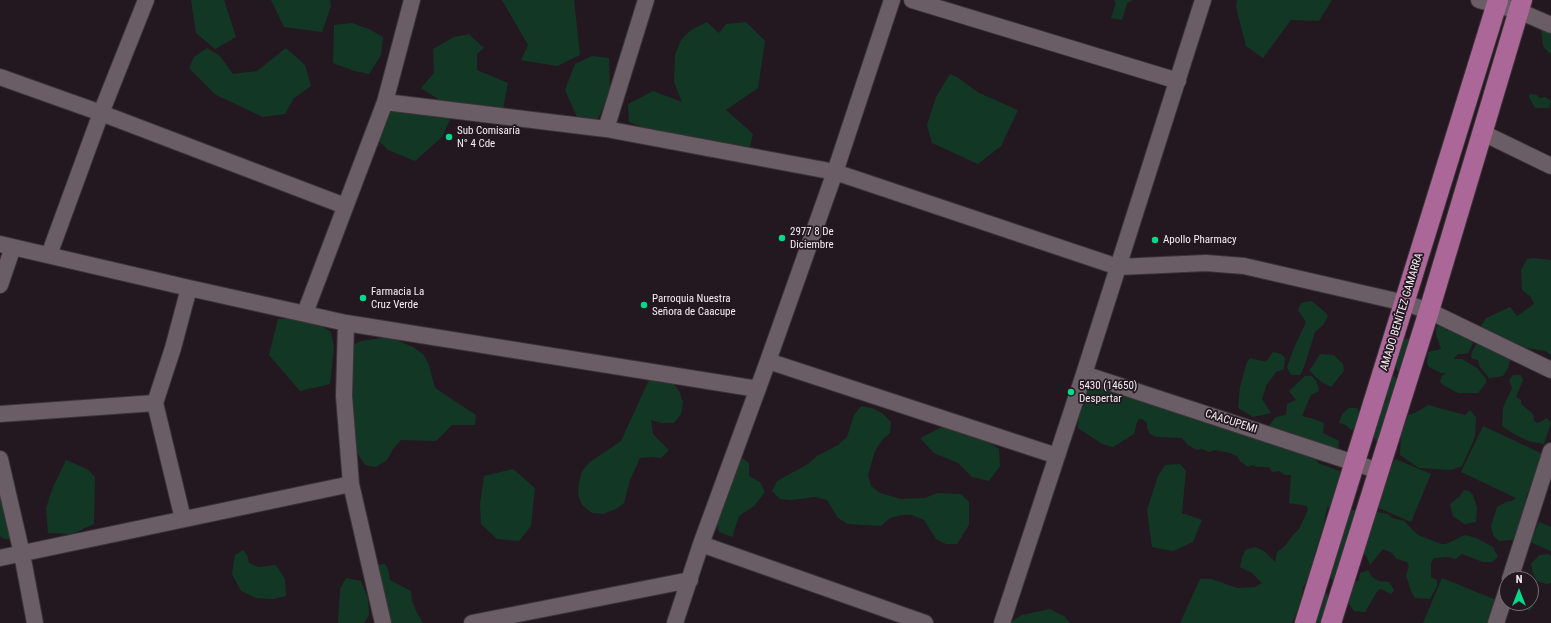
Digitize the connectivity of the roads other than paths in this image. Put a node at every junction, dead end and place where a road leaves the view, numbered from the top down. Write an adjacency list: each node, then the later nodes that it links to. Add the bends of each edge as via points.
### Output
1 (146, 0): 13 (street)
2 (412, 0): 12 (street)
3 (646, 0): 14 (street)
4 (892, 0): 17 (street)
5 (912, 0): 11 (street)
6 (1203, 0): 11 (street)
7 (1491, 2): 8 (street); 24 (main road, AMADO BENÍTEZ GAMARRA)
8 (1521, 5): 9 (street); 15 (main road)
9 (1551, 25)
10 (0, 77): 13 (street)
11 (1178, 81): 21 (street)
12 (385, 102): 14 (street); 18 (street)
13 (101, 113): 18 (street); 20 (street)
14 (606, 129): 17 (street)
15 (1483, 133): 16 (street); 25 (main road)
16 (1551, 166)
17 (835, 172): 21 (street); 28 (street)
18 (345, 206): 26 (street)
19 (7, 246): 20 (street); 22 (street)
20 (49, 255): 23 (street)
21 (1118, 267): 24 (street, via 1206,263 1244,266); 30 (street)
22 (0, 285)
23 (189, 288): 26 (street); 32 (street)
24 (1405, 303): 25 (street); 37 (main road, AMADO BENÍTEZ GAMARRA)
25 (1429, 311): 29 (street); 38 (main road)
26 (305, 313): 27 (street)
27 (346, 323): 31 (street); 39 (street, via 344,396)
28 (768, 361): 31 (street); 35 (street)
29 (1551, 370)
30 (1084, 374): 35 (street); 37 (street, CAACUPEMI)
31 (758, 389): 41 (street)
32 (154, 403): 33 (street); 40 (street)
33 (0, 414)
34 (1551, 451): 44 (street)
35 (1057, 456): 52 (street)
36 (0, 459): 42 (street)
37 (1355, 463): 38 (street, CAACUPEMI); 53 (main road, AMADO BENÍTEZ GAMARRA)
38 (1379, 471): 54 (main road)
39 (351, 484): 40 (street); 48 (street)
40 (184, 519): 42 (street)
41 (701, 544): 45 (street); 51 (street)
42 (22, 554): 43 (street); 47 (street)
43 (0, 558)
44 (1513, 571)
45 (690, 580): 49 (street); 50 (street)
46 (1500, 611): 55 (street)
47 (35, 623)
48 (383, 623)
49 (472, 623)
50 (675, 623)
51 (925, 623)
52 (1002, 623)
53 (1305, 623)
54 (1331, 623)
55 (1496, 623)

